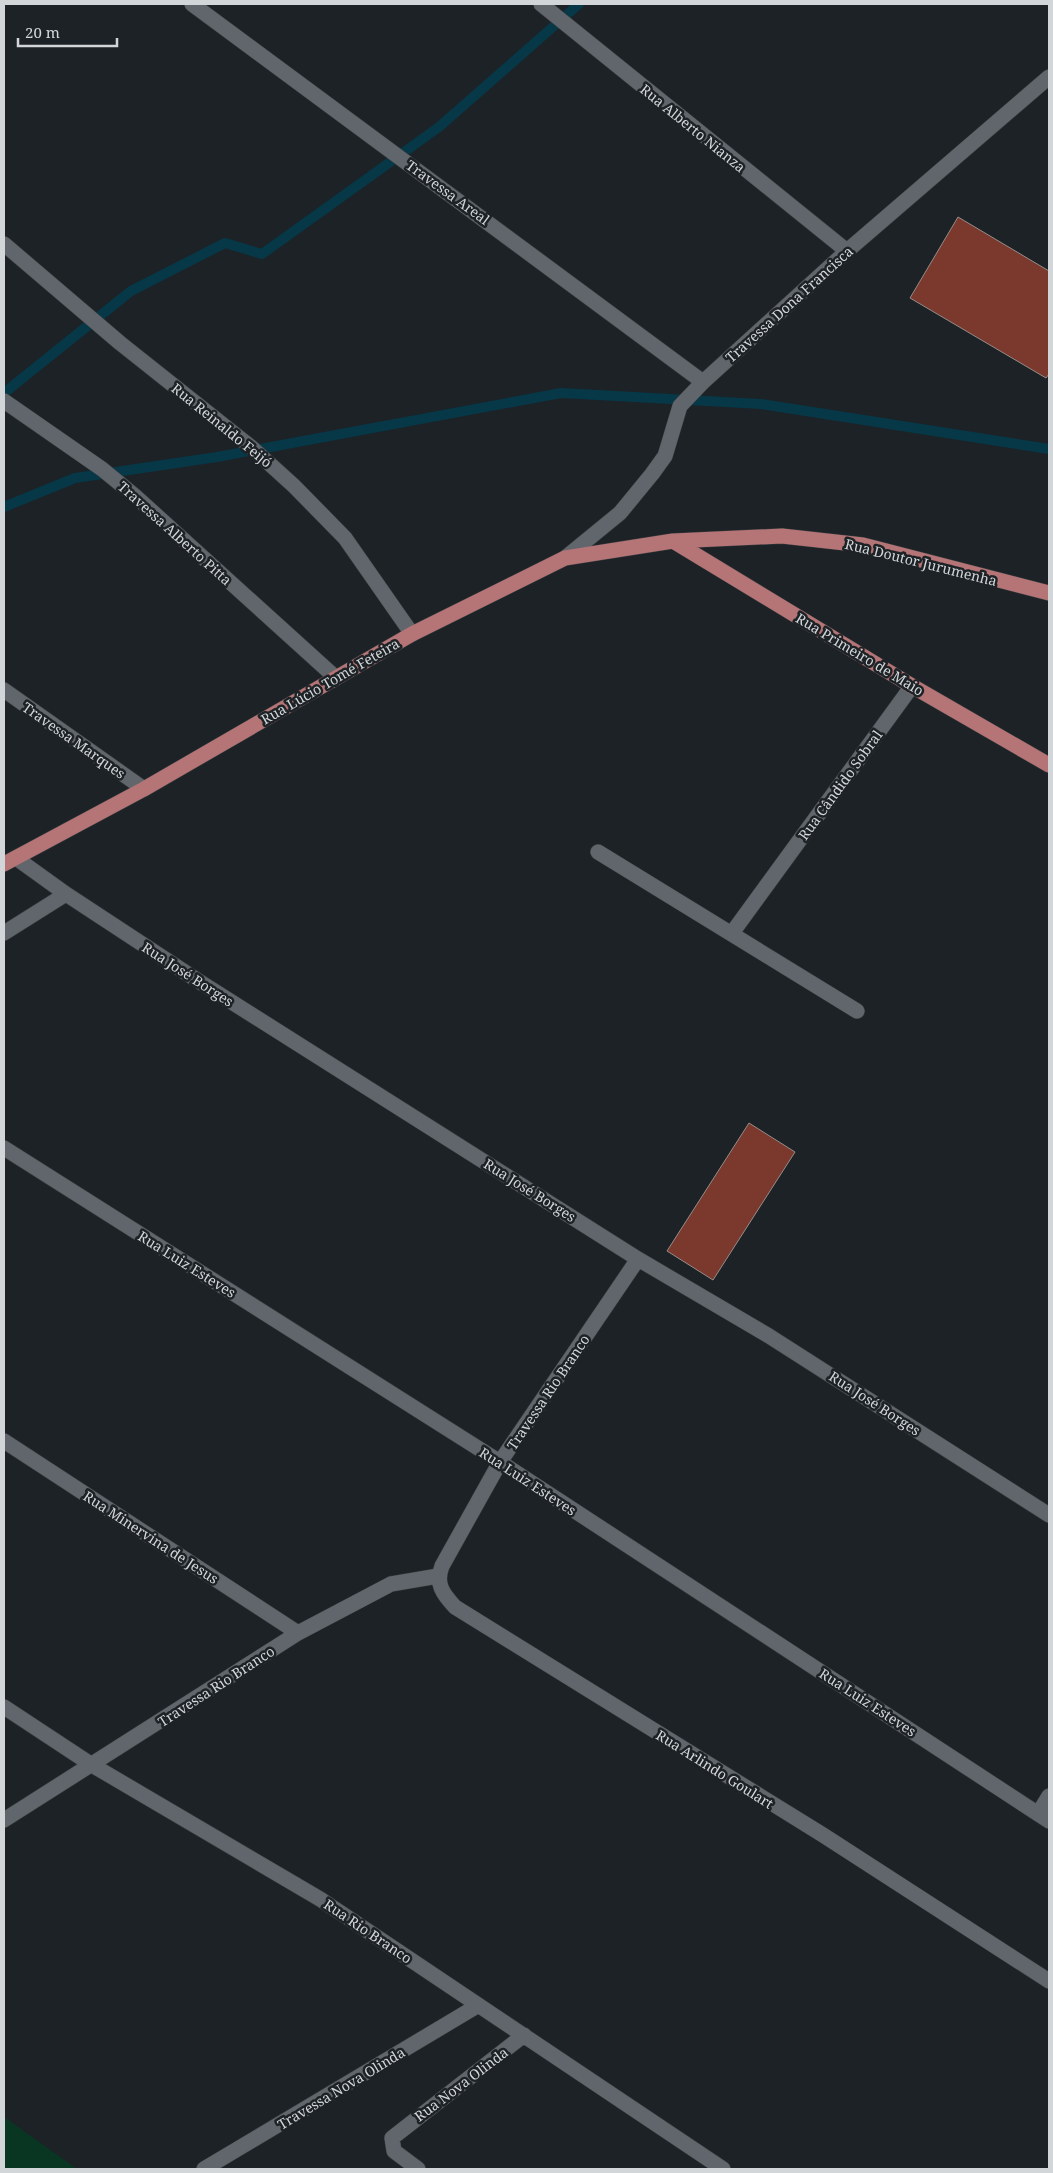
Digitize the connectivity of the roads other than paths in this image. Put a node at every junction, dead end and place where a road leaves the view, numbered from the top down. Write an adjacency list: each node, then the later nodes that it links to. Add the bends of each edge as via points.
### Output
1 (192, 4): 6 (street, Travessa Areal, via 432,179)
2 (542, 5): 5 (street, Rua Alberto Nianza)
3 (1049, 77): 5 (street, Travessa Dona Francisca)
4 (4, 244): 11 (street, Rua Reinaldo Feijó, via 294,486 345,538)
5 (846, 251): 6 (street, Travessa Dona Francisca)
6 (701, 384): 9 (street, Travessa Dona Francisca, via 680,406 665,456 652,474 620,513)
7 (6, 403): 12 (street, Travessa Alberto Pitta, via 102,469 135,496)
8 (672, 541): 9 (main road, Rua Lúcio Tomé Feteira); 10 (main road, Rua Doutor Jurumenha, via 782,536 863,545); 13 (main road, Rua Primeiro de Maio)
9 (566, 558): 11 (main road, Rua Lúcio Tomé Feteira)
10 (1049, 593)
11 (412, 634): 12 (main road, Rua Lúcio Tomé Feteira)
12 (335, 677): 16 (main road, Rua Lúcio Tomé Feteira)
13 (912, 686): 15 (main road, Rua Primeiro de Maio); 21 (street, Rua Cândido Sobral)
14 (4, 690): 16 (street, Travessa Marques)
15 (1049, 765)
16 (144, 789): 18 (main road, Rua Lúcio Tomé Feteira)
17 (598, 852): 21 (street)
18 (10, 861): 19 (street, Rua José Borges)
19 (66, 894): 20 (street); 24 (street, Rua José Borges)
20 (4, 933)
21 (732, 933): 22 (street)
22 (856, 1011)
23 (4, 1148): 26 (street, Rua Luiz Esteves)
24 (638, 1258): 26 (street, Travessa Rio Branco); 27 (street, Rua José Borges, via 769,1336)
25 (4, 1441): 29 (street, Rua Minervina de Jesus)
26 (500, 1462): 28 (street, Travessa Rio Branco); 33 (street, Rua Luiz Esteves)
27 (1049, 1515)
28 (438, 1576): 29 (street, Travessa Rio Branco, via 391,1584); 35 (street, Rua Arlindo Goulart, via 441,1592 455,1607 823,1835)
29 (298, 1633): 31 (street, Travessa Rio Branco)
30 (4, 1708): 31 (street, Rua Rio Branco)
31 (92, 1765): 34 (street, Travessa Rio Branco); 36 (street, Rua Rio Branco, via 320,1899)
32 (1049, 1796): 33 (street)
33 (1044, 1817)
34 (4, 1820)
35 (1049, 1981)
36 (478, 2006): 37 (street, Rua Rio Branco); 38 (street, Travessa Nova Olinda)
37 (524, 2035): 39 (street, Rua Nova Olinda, via 392,2138 394,2151); 40 (street, Rua Rio Branco)
38 (204, 2169)
39 (418, 2169)
40 (723, 2169)

